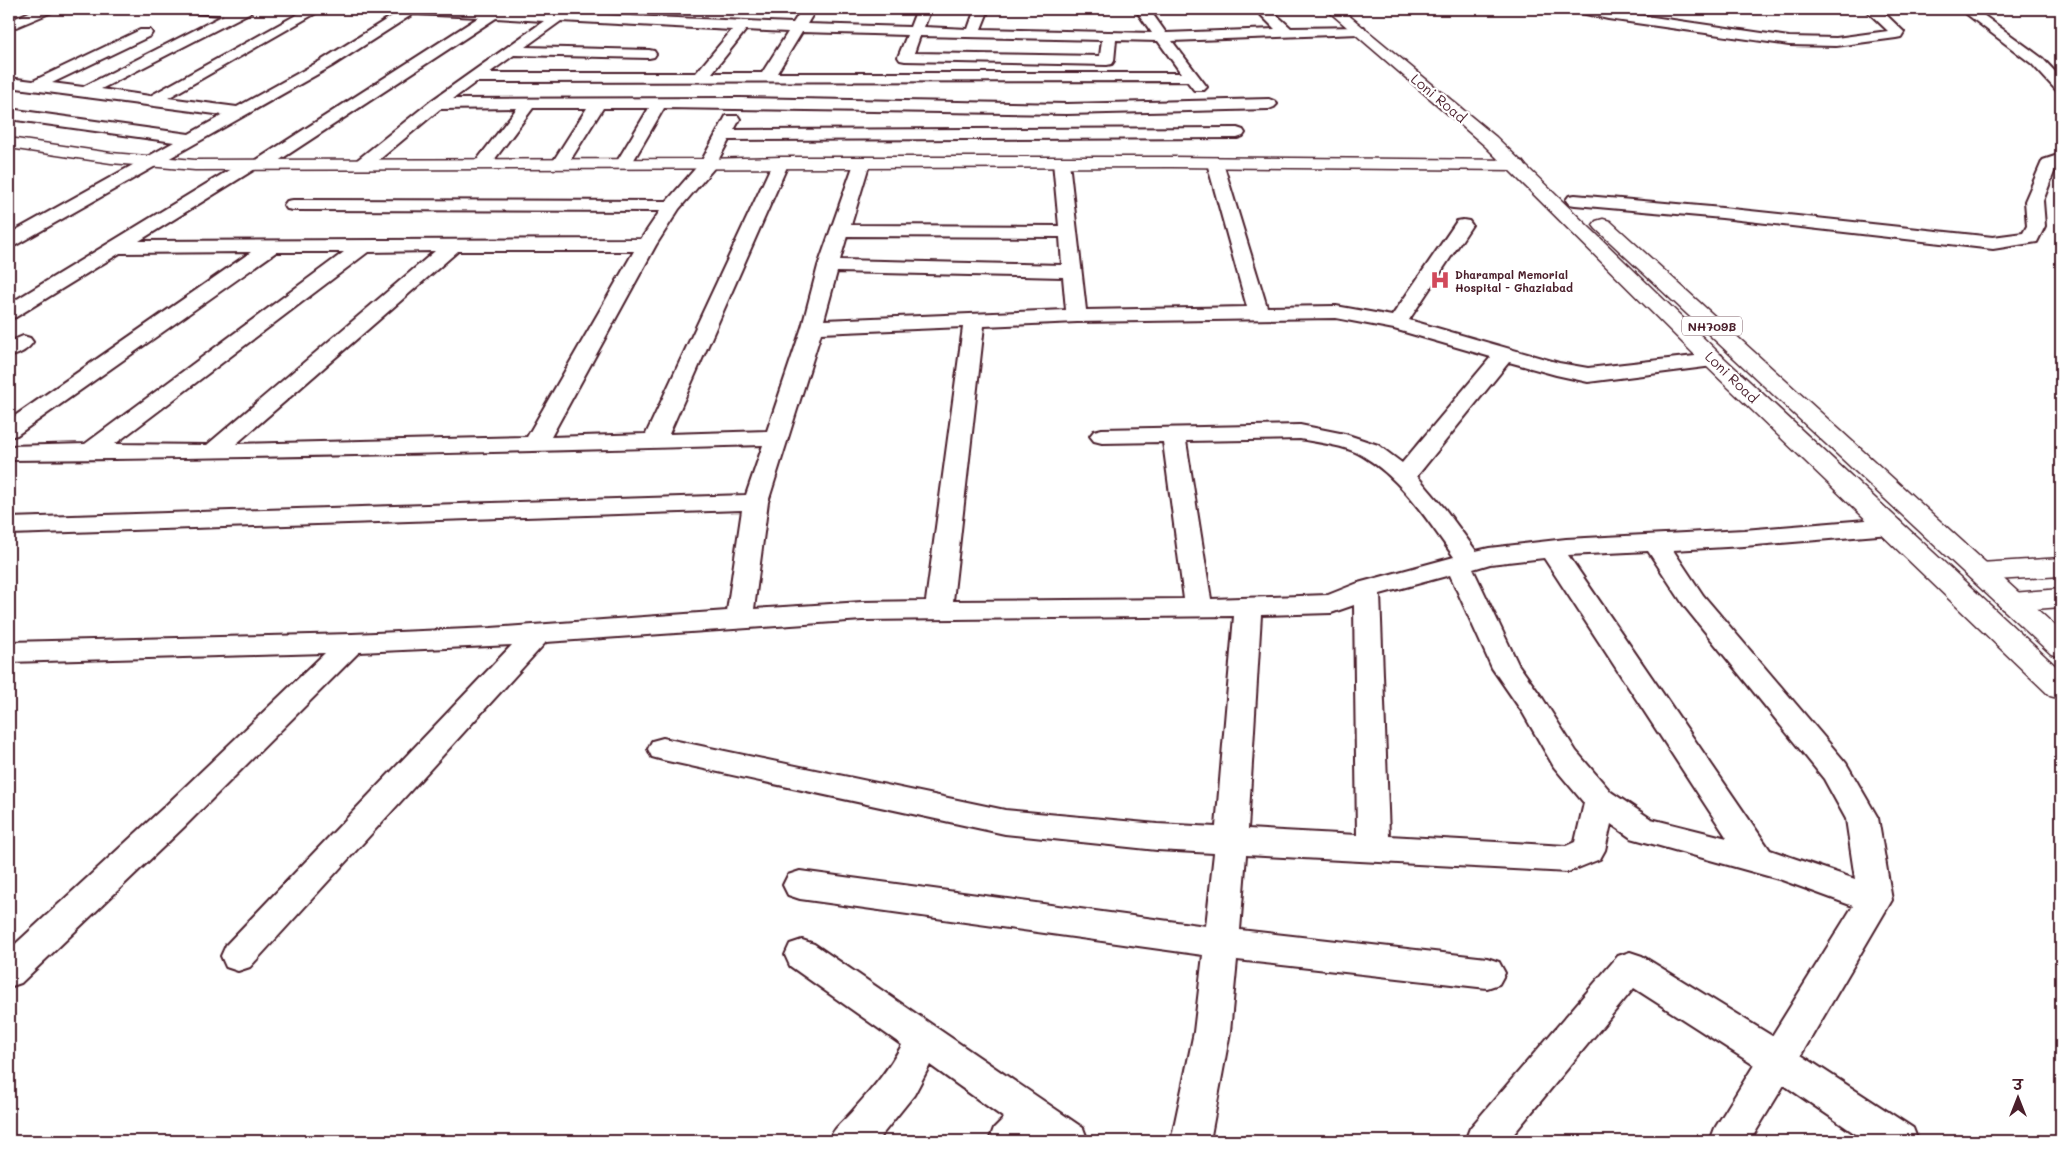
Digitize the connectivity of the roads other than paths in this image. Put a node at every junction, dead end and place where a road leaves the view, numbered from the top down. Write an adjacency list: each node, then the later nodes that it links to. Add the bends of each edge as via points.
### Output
1 (47, 9): 24 (street)
2 (192, 9): 16 (street)
3 (316, 9): 46 (street)
4 (597, 9): 21 (street)
5 (729, 9): 23 (street)
6 (809, 9): 26 (street)
7 (924, 9): 29 (street)
8 (982, 9): 32 (street)
9 (1142, 9): 34 (street)
10 (1262, 9): 30 (street)
11 (1333, 9): 28 (main road, Loni Road / NH709B)
12 (1359, 9): 73 (main road, Loni Road / NH709B)
13 (1582, 9): 14 (street, via 1789,41 1836,42 1896,34)
14 (1872, 9)
15 (1967, 9): 43 (street, via 2030,55)
16 (243, 10): 45 (street)
17 (411, 10): 18 (street); 54 (street, via 327,63)
18 (486, 12): 20 (street); 70 (street)
19 (858, 16): 27 (street)
20 (557, 18): 21 (street); 35 (street)
21 (585, 19): 22 (street)
22 (676, 23): 23 (street); 36 (street)
23 (717, 24): 25 (street)
24 (9, 26)
25 (742, 26): 26 (street); 39 (street)
26 (798, 28): 27 (street); 40 (street)
27 (850, 29): 29 (street)
28 (1359, 30): 30 (street); 72 (main road, Loni Road / NH709B)
29 (914, 31): 32 (street); 33 (street, via 905,56 1107,61)
30 (1287, 32): 34 (street)
31 (145, 33): 44 (street)
32 (973, 33): 33 (street)
33 (1109, 36): 34 (street)
34 (1162, 37): 41 (street)
35 (510, 51): 36 (street); 37 (street)
36 (649, 54): 38 (street)
37 (472, 78): 38 (street); 49 (street)
38 (627, 78): 39 (street)
39 (700, 78): 40 (street)
40 (767, 78): 41 (street)
41 (1192, 78): 53 (street)
42 (9, 82): 44 (street)
43 (2058, 82)
44 (34, 86): 45 (street)
45 (85, 92): 46 (street)
46 (152, 101): 54 (street)
47 (598, 103): 50 (street); 52 (street); 65 (street)
48 (740, 103): 50 (street); 53 (street, via 1067,109); 57 (street)
49 (436, 104): 52 (street); 71 (street)
50 (659, 104): 66 (street)
51 (1269, 104): 53 (street)
52 (528, 105): 68 (street)
53 (1211, 106)
54 (239, 112): 58 (street)
55 (9, 114): 58 (street)
56 (1237, 133): 57 (street)
57 (724, 135): 69 (street)
58 (191, 139): 61 (street)
59 (9, 143): 61 (main road)
60 (2061, 159): 73 (street, via 2048,164 2034,201 2036,226 2030,238 1993,244)
61 (150, 162): 70 (main road); 79 (street)
62 (781, 162): 63 (main road); 69 (main road); 99 (street)
63 (862, 162): 64 (main road); 77 (street)
64 (1061, 162): 67 (main road); 78 (street)
65 (560, 163): 66 (main road); 68 (main road)
66 (624, 163): 69 (main road)
67 (1215, 163): 72 (main road); 87 (street)
68 (482, 164): 71 (main road)
69 (708, 164): 75 (street)
70 (255, 165): 71 (main road); 84 (street)
71 (362, 165)
72 (1516, 165): 94 (main road, Loni Road / NH709B)
73 (1575, 200): 112 (main road, Loni Road / NH709B)
74 (293, 205): 75 (street)
75 (672, 206): 80 (street)
76 (1463, 225): 91 (street)
77 (840, 230): 78 (street); 85 (street)
78 (1068, 232): 86 (street)
79 (9, 242)
80 (647, 245): 83 (street); 100 (street)
81 (272, 246): 82 (street); 84 (street); 95 (street)
82 (364, 246): 83 (street); 101 (street)
83 (453, 246): 102 (street)
84 (117, 247): 88 (street)
85 (828, 266): 86 (street); 92 (street)
86 (1072, 271): 89 (street)
87 (1258, 312): 89 (street); 91 (street, via 1336,312)
88 (9, 313)
89 (1077, 316): 90 (street)
90 (974, 322): 92 (street); 118 (street)
91 (1397, 323): 93 (street)
92 (812, 326): 98 (street)
93 (1505, 354): 94 (street, via 1588,375); 104 (street)
94 (1713, 360): 107 (main road, Loni Road / NH709B)
95 (9, 430)
96 (1173, 434): 97 (street); 104 (street, via 1300,432 1370,450); 117 (street)
97 (1102, 436)
98 (776, 438): 99 (street); 105 (street)
99 (654, 441): 100 (street)
100 (535, 444): 102 (street)
101 (91, 451): 102 (street); 103 (street)
102 (213, 452)
103 (9, 453)
104 (1404, 476): 110 (street, via 1436,514)
105 (756, 502): 106 (street); 119 (street)
106 (9, 526)
107 (1890, 526): 108 (street); 124 (main road, Loni Road / NH709B)
108 (1655, 542): 109 (street); 131 (street, via 1694,601 1835,770 1862,818)
109 (1551, 549): 110 (street, via 1489,556); 129 (street)
110 (1464, 563): 113 (street); 126 (street, via 1506,668 1565,759)
111 (2061, 567): 112 (main road)
112 (1980, 572): 115 (main road, Loni Road / NH709B)
113 (1367, 589): 116 (street, via 1331,604); 128 (street)
114 (2061, 598): 115 (main road)
115 (2012, 602): 122 (main road, Loni Road / NH709B)
116 (1248, 607): 117 (street); 127 (street)
117 (1199, 608): 118 (street)
118 (938, 611): 119 (street, via 862,611)
119 (739, 620): 120 (street)
120 (538, 634): 121 (street); 134 (street)
121 (352, 643): 123 (street); 135 (street)
122 (2061, 647)
123 (9, 652)
124 (2061, 688)
125 (663, 749): 127 (street, via 1005,822)
126 (1600, 801): 128 (street, via 1589,850 1568,860); 129 (street, via 1642,829)
127 (1231, 842): 128 (street); 132 (street)
128 (1373, 850)
129 (1758, 860): 131 (street)
130 (800, 885): 132 (street)
131 (1875, 900): 138 (street)
132 (1221, 943): 136 (street); 142 (street, via 1212,1032)
133 (802, 955): 137 (street)
134 (238, 956)
135 (9, 972)
136 (1487, 973)
137 (924, 1040): 139 (street); 140 (street, via 902,1083 859,1133)
138 (1779, 1061): 143 (street, via 1630,967); 144 (street); 145 (street)
139 (1020, 1128): 141 (street)
140 (848, 1141)
141 (1069, 1141)
142 (1190, 1141)
143 (1484, 1141)
144 (1729, 1141)
145 (1899, 1141)

